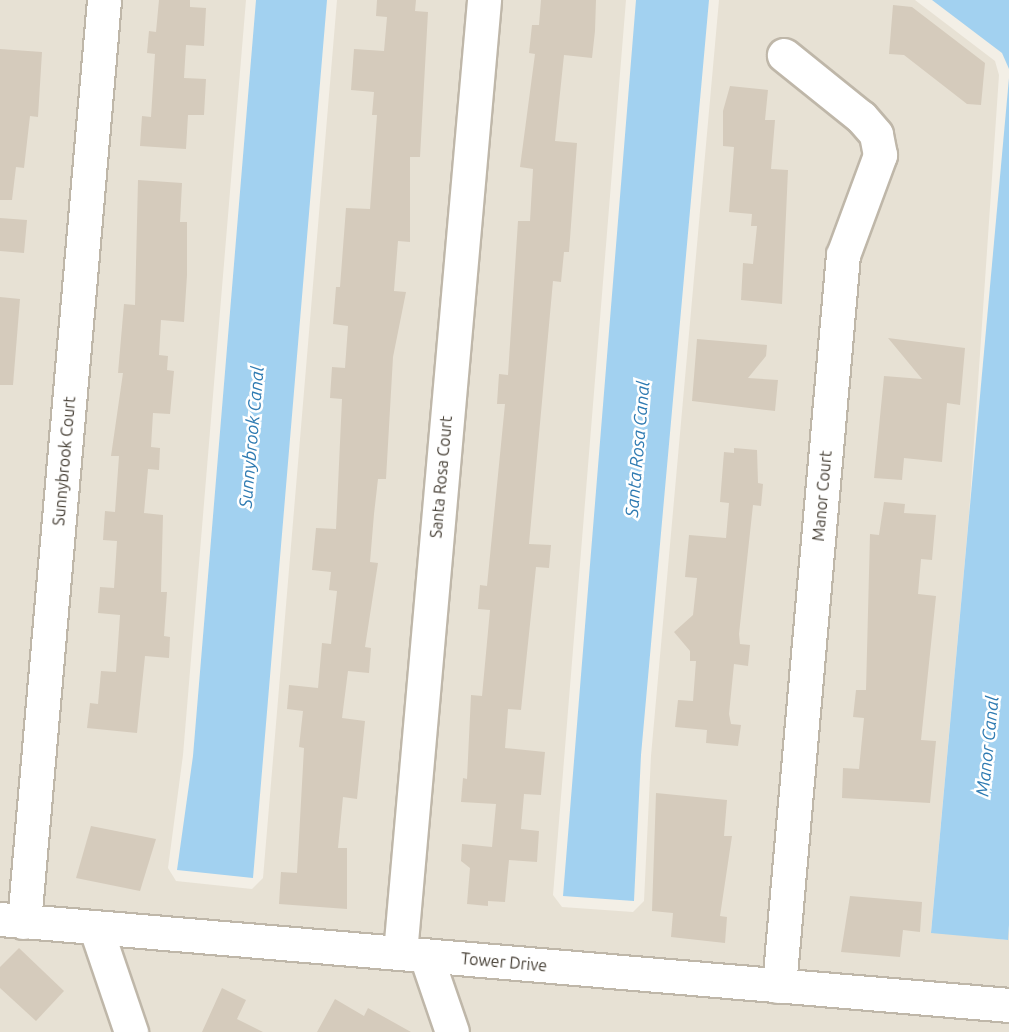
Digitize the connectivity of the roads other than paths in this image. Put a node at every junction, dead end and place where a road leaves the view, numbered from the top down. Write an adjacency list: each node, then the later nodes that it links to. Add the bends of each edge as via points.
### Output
1 (104, 0): 4 (street, Sunnybrook Court)
2 (484, 0): 6 (street, Santa Rosa Court)
3 (784, 55): 7 (street, Manor Court, via 861,117 876,134 880,155 843,255)
4 (12, 920): 5 (street, Tower Drive)
5 (96, 929): 6 (street, Tower Drive); 9 (street)
6 (413, 955): 7 (street, Tower Drive); 10 (street, Santa Rosa Court)
7 (779, 987): 8 (street, Tower Drive)
8 (1009, 1005)
9 (131, 1032)
10 (452, 1032)

